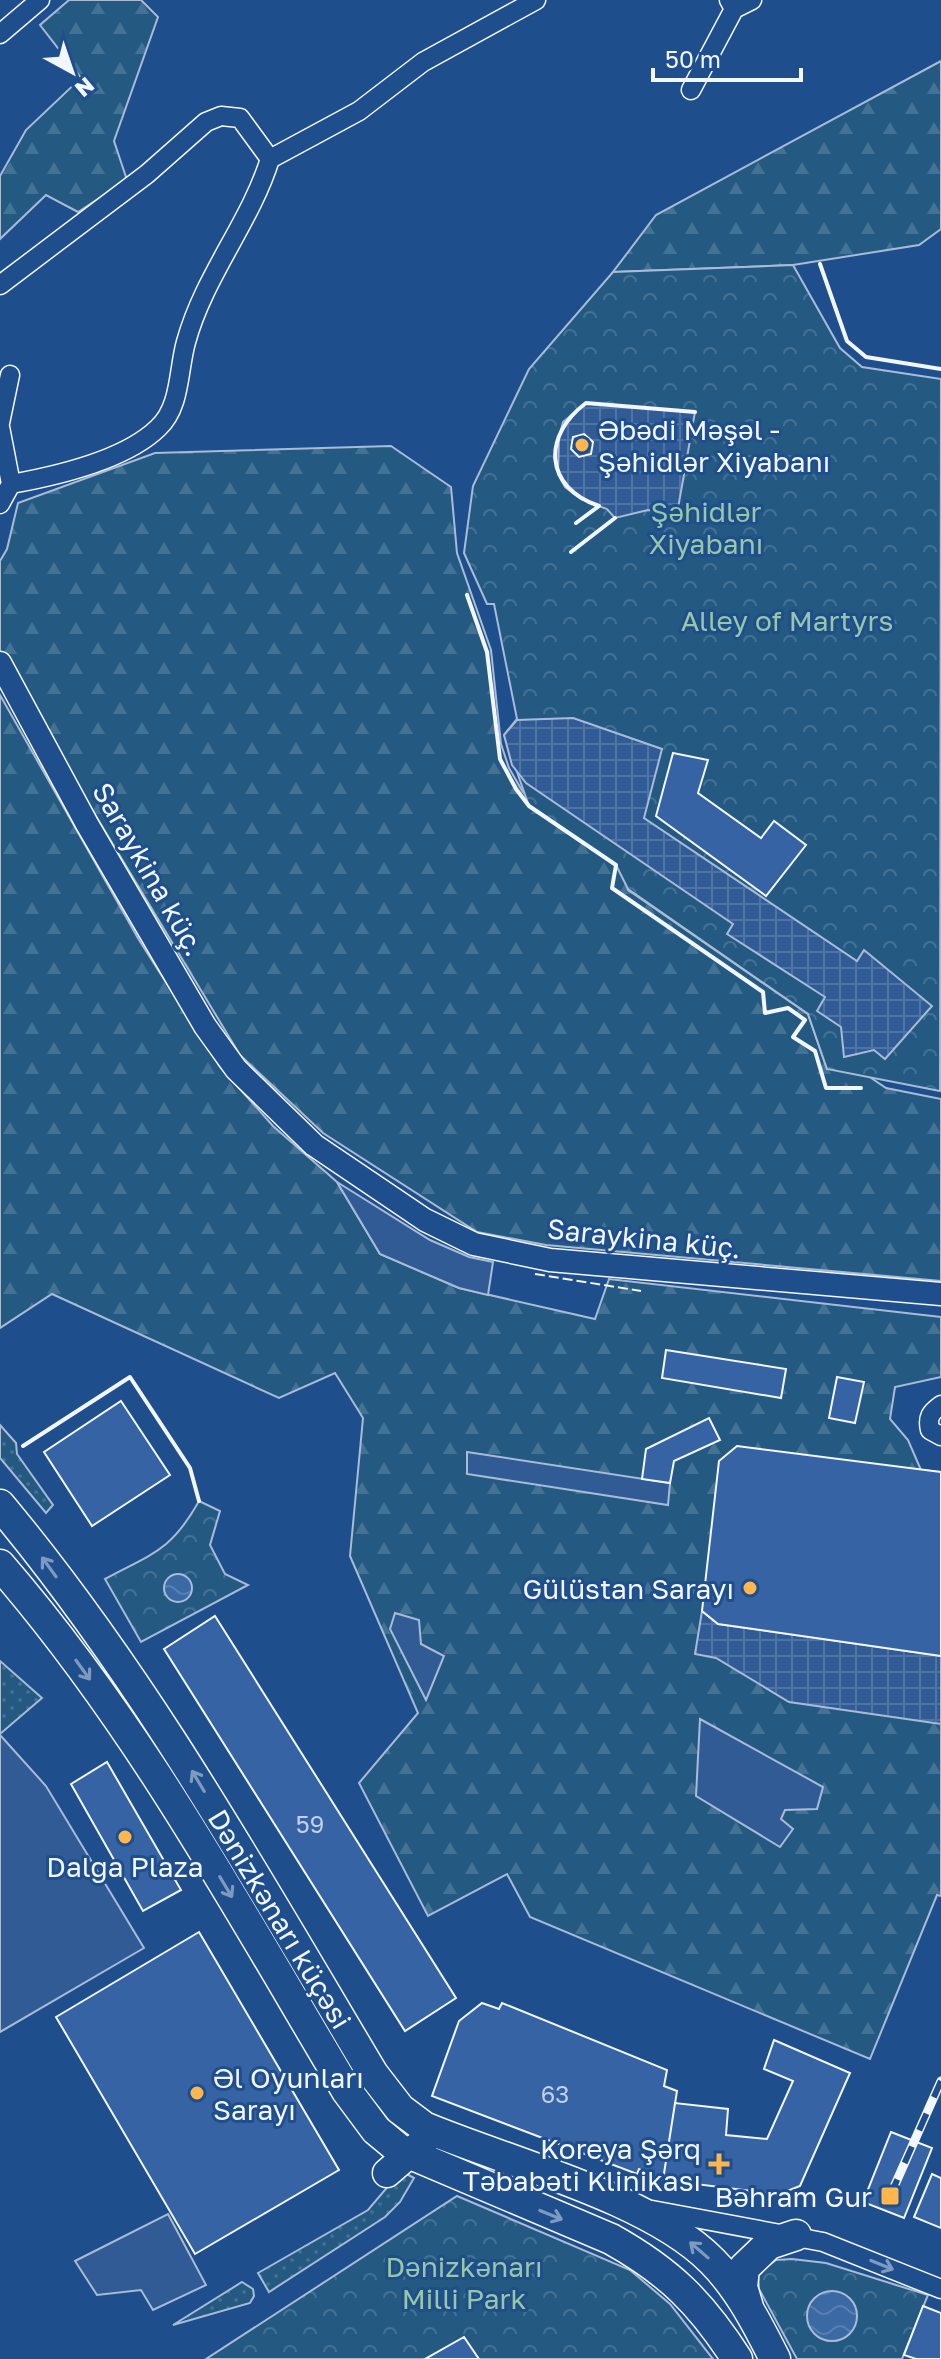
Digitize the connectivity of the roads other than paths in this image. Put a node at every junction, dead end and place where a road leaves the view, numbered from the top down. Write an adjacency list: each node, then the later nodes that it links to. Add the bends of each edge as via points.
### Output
1 (40, 0): 5 (street)
2 (536, 0): 7 (street, via 423,62 359,111)
3 (752, 0): 4 (street)
4 (731, 4): 6 (street)
5 (0, 34)
6 (691, 90)
7 (270, 159): 8 (street, via 240,118 221,116 206,122 147,174); 11 (street, via 260,191 194,316 172,410 160,427 132,446 60,474)
8 (0, 285)
9 (10, 375): 10 (street)
10 (0, 425): 11 (street)
11 (11, 484): 12 (street)
12 (0, 504)
13 (0, 663): 14 (street, Saraykina küç., via 205,1026 254,1087 360,1178 451,1234 510,1253)
14 (941, 1294)
15 (941, 1405): 16 (street, via 928,1421 930,1430)
16 (941, 1436)
17 (0, 1505): 19 (highway, Dənizkənarı küçəsi, one-way to 17, via 412,2119 386,2093 177,1748)
18 (0, 1565): 20 (highway, Dənizkənarı küçəsi, one-way to 20, via 164,1783 347,2091)
19 (441, 2134): 20 (main road); 21 (highway, Dənizkənarı küçəsi)
20 (394, 2156): 25 (highway, Dənizkənarı küçəsi, one-way to 25, via 611,2239 642,2256 681,2285)
21 (627, 2206): 22 (street); 24 (highway, Dənizkənarı küçəsi, one-way to 21, via 702,2251)
22 (810, 2238): 23 (street, one-way to 23); 24 (highway, via 769,2244 744,2268 742,2287)
23 (941, 2289)
24 (750, 2313): 26 (highway, Dənizkənarı küçəsi)
25 (737, 2359)
26 (775, 2359)

